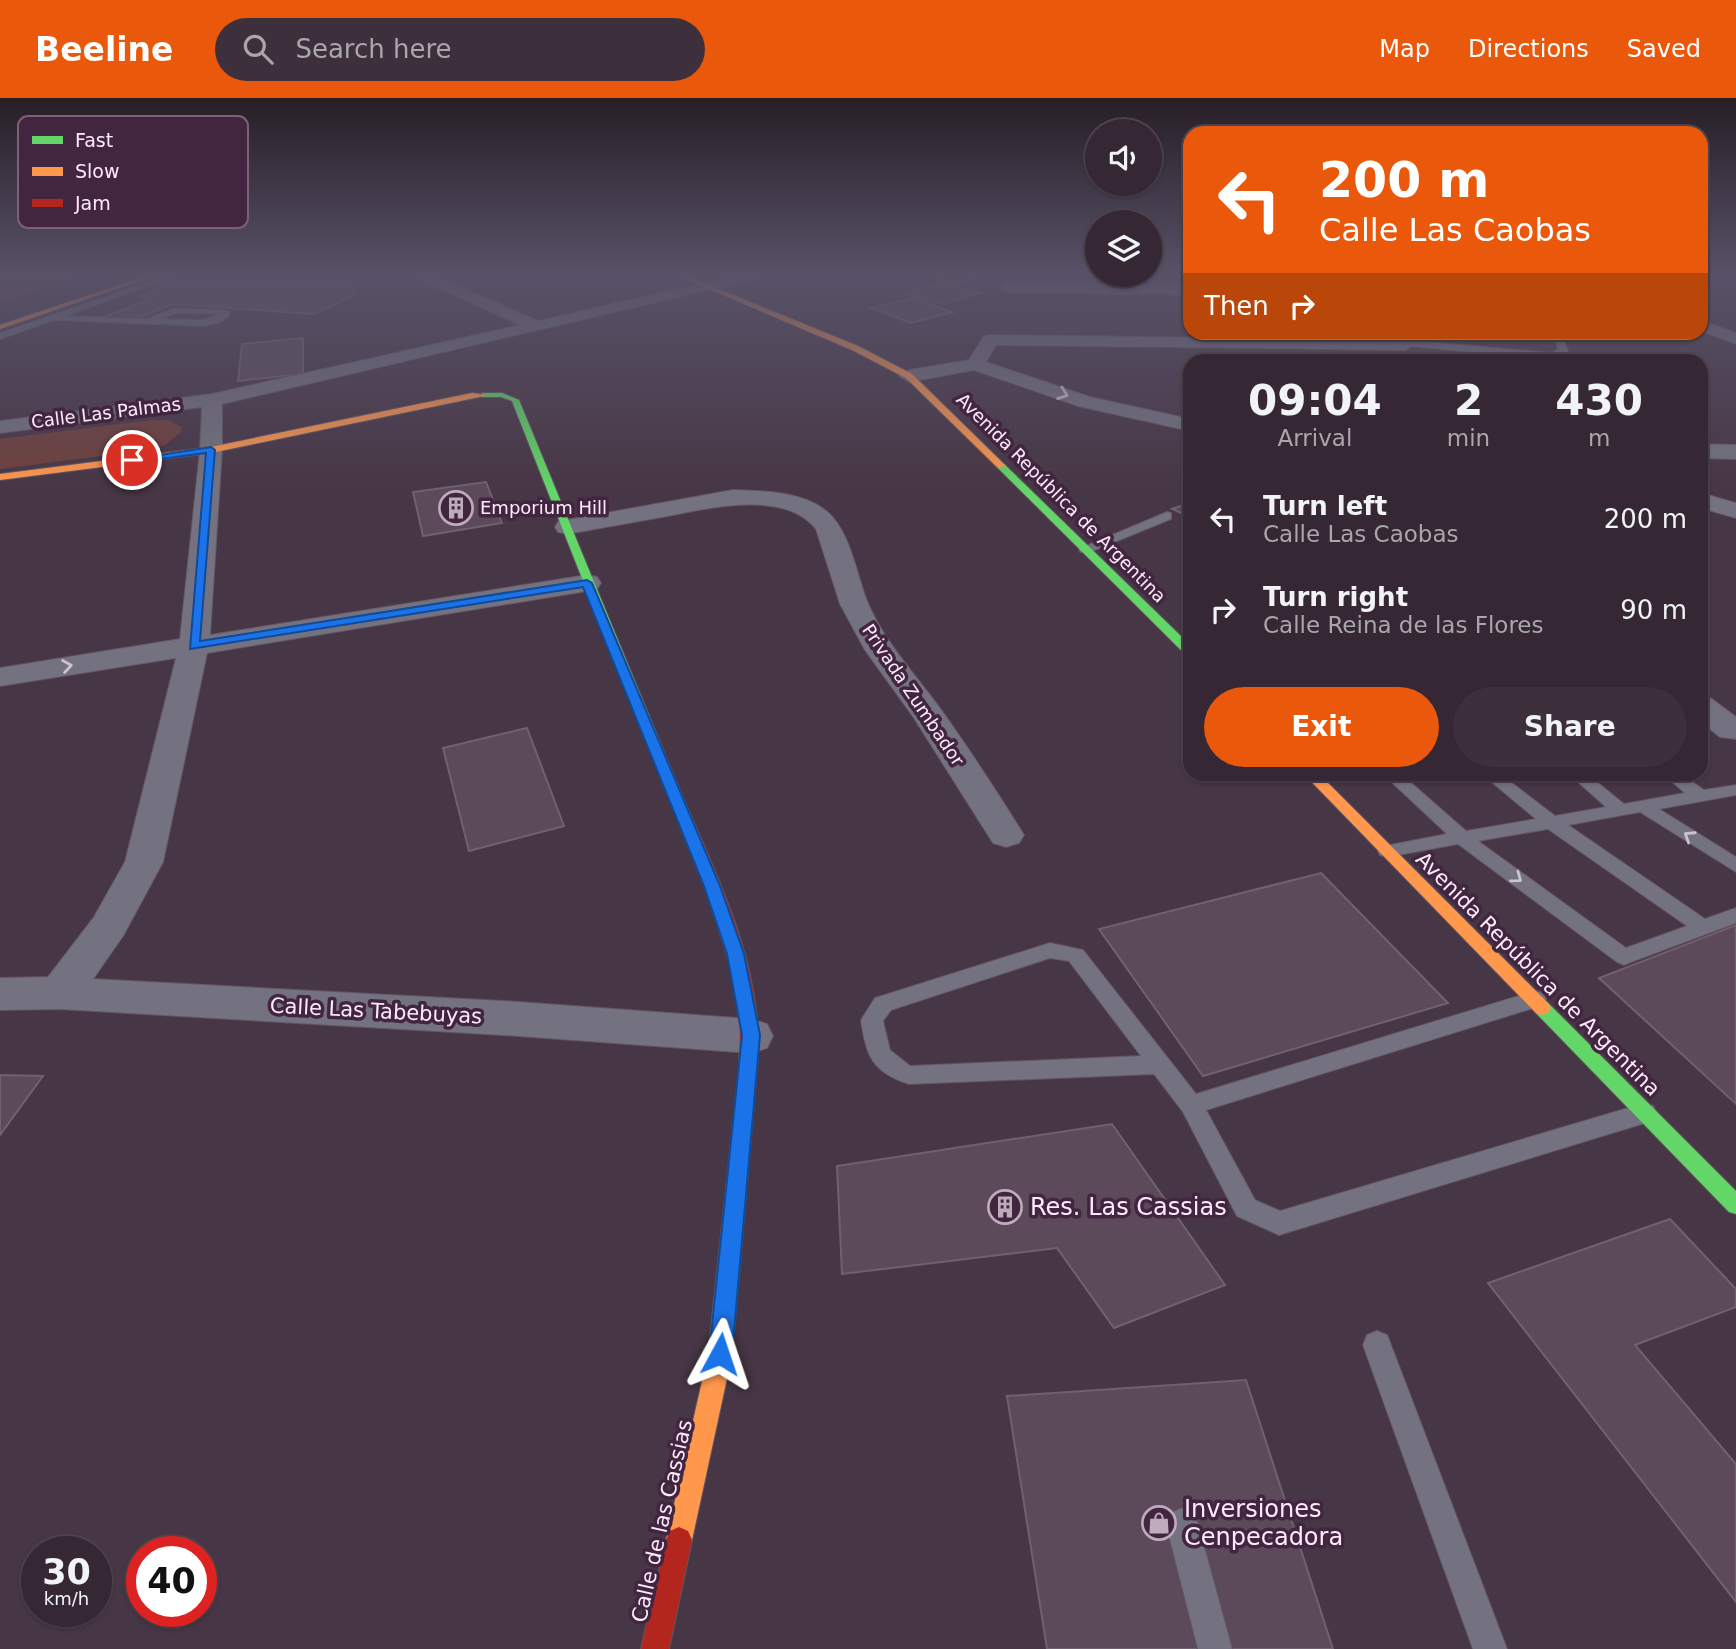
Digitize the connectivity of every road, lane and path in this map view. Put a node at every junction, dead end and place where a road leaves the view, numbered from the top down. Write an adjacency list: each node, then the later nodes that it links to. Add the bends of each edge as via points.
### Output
1 (463, 344): 9 (street)
2 (846, 344): 8 (main road, Avenida República de Argentina)
3 (987, 344): 7 (street)
4 (1386, 344): 5 (street)
5 (1410, 345): 6 (lane)
6 (1512, 354)
7 (975, 364): 8 (street); 12 (street, one-way to 12, via 1085,402)
8 (909, 376): 23 (main road, Avenida República de Argentina)
9 (279, 387): 10 (street); 11 (street, via 206,387)
10 (213, 404): 13 (street, Calle Las Palmas); 14 (street, Calle Las Palmas); 15 (street)
11 (0, 410)
12 (1183, 423)
13 (0, 427)
14 (0, 435)
15 (211, 450): 18 (main road); 22 (main road, Calle de las Cassias, via 472,395 502,395 515,400); 26 (street)
16 (1708, 450): 17 (street)
17 (1736, 452)
18 (0, 477)
19 (1708, 502): 20 (street)
20 (1736, 511)
21 (1167, 516): 23 (lane)
22 (567, 527): 24 (main road, Calle de las Cassias); 40 (street, Privada Zumbador, via 733,497 769,499 803,507 818,516 828,528 854,604 880,650)
23 (1085, 549): 25 (main road, Avenida República de Argentina)
24 (587, 583): 26 (street); 49 (main road, Calle de las Cassias, via 712,886 735,954)
25 (1183, 645)
26 (194, 646): 27 (street, one-way to 26); 46 (street, via 144,862 109,926)
27 (0, 677)
28 (1708, 711): 29 (street)
29 (1732, 730)
30 (1318, 781): 42 (main road, Avenida República de Argentina)
31 (1399, 781): 41 (lane)
32 (1499, 781): 39 (lane)
33 (1585, 781): 38 (lane)
34 (1680, 781): 36 (lane)
35 (1736, 790): 36 (lane)
36 (1700, 796): 37 (lane)
37 (1642, 806): 38 (lane); 43 (lane, one-way to 37)
38 (1620, 810): 39 (lane)
39 (1551, 822): 41 (lane); 45 (lane)
40 (1006, 835)
41 (1462, 838): 42 (lane); 45 (lane, one-way to 45, via 1624,957)
42 (1387, 851): 48 (main road, Avenida República de Argentina)
43 (1736, 866)
44 (1736, 915): 45 (lane)
45 (1703, 927)
46 (60, 993): 47 (street, Calle Las Tabebuyas); 49 (street, Calle Las Tabebuyas)
47 (0, 994)
48 (1535, 999): 51 (lane); 52 (main road, Avenida República de Argentina)
49 (751, 1035): 56 (main road, Calle de las Cassias, via 720,1354)
50 (1158, 1065): 50 (lane, via 1076,955 1049,950 883,1004 872,1020 877,1050 890,1068 909,1075); 51 (lane)
51 (1191, 1105): 52 (lane, via 1246,1208 1279,1223)
52 (1645, 1113): 53 (main road, Avenida República de Argentina)
53 (1736, 1205)
54 (1377, 1345): 58 (lane)
55 (1182, 1524): 57 (lane)
56 (654, 1649)
57 (1215, 1649)
58 (1490, 1649)

